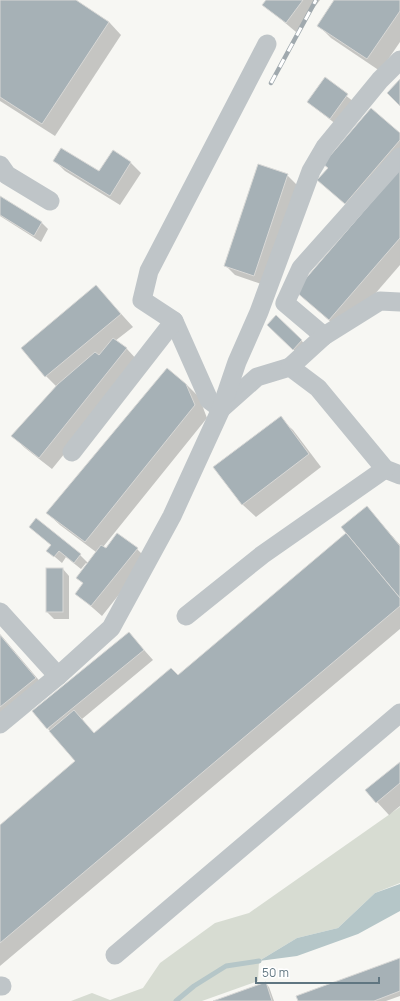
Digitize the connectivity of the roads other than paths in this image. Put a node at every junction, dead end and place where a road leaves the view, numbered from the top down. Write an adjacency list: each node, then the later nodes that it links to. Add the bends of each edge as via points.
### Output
1 (267, 44): 7 (street, via 148,271 142,300)
2 (400, 60): 10 (street, via 380,80 325,147 311,171 259,312 237,362)
3 (400, 157): 8 (street, via 301,268 285,303)
4 (0, 165): 5 (street, via 7,175)
5 (50, 201)
6 (400, 302): 8 (street, via 380,301)
7 (174, 321): 10 (street, via 209,400); 11 (street)
8 (324, 336): 9 (street)
9 (290, 367): 10 (street, via 256,378); 12 (street, via 318,388)
10 (222, 410): 15 (street, via 172,516 111,628)
11 (72, 452)
12 (392, 472): 14 (street, via 262,555)
13 (0, 612): 15 (street)
14 (186, 616)
15 (58, 676): 17 (street)
16 (400, 713): 18 (street)
17 (0, 724)
18 (115, 955)

